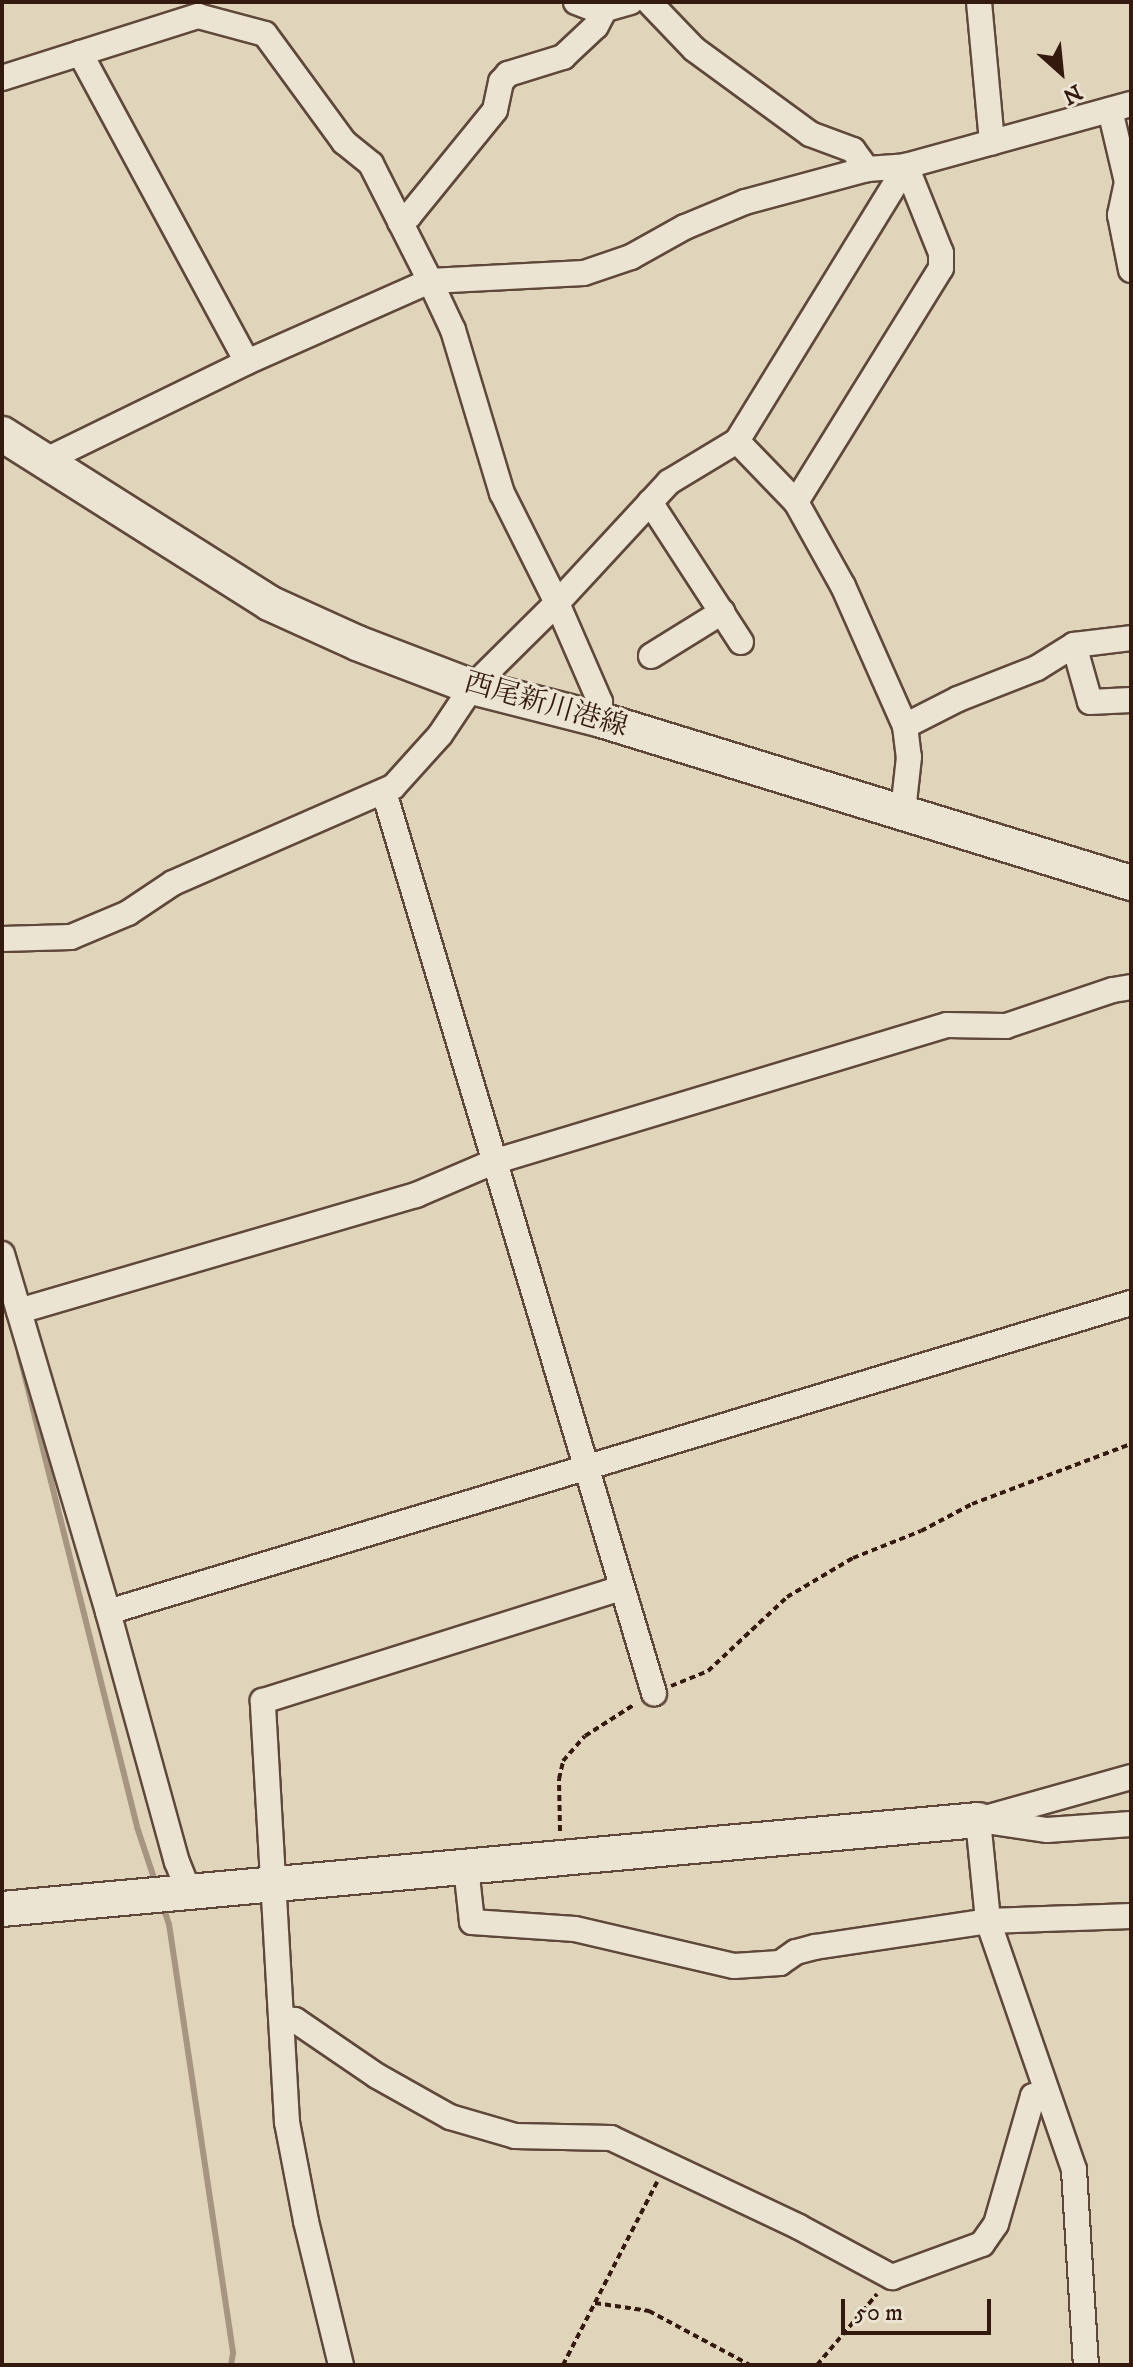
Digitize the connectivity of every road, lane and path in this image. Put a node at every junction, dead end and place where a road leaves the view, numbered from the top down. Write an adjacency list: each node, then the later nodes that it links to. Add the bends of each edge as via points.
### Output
1 (576, 2): 6 (street)
2 (631, 2): 6 (street)
3 (649, 2): 12 (street, via 694,49 810,134 853,150)
4 (979, 2): 10 (street)
5 (198, 7): 7 (street); 13 (street, via 265,34 344,142 371,164)
6 (605, 9): 13 (street, via 596,26 563,57 508,74 495,110)
7 (80, 53): 8 (street); 16 (street)
8 (2, 78)
9 (1120, 107): 10 (street); 14 (street, via 1127,182 1120,215)
10 (992, 142): 11 (street)
11 (906, 166): 12 (street); 17 (street); 20 (street, via 941,253 941,268)
12 (867, 169): 15 (street, via 745,202 631,257 584,273)
13 (400, 222): 15 (street)
14 (1131, 270)
15 (430, 281): 16 (street); 21 (street, via 453,330 502,493)
16 (247, 362): 18 (street)
17 (737, 441): 19 (street, via 669,482); 20 (street)
18 (18, 449): 27 (main road, 西尾新川港線, via 269,603)
19 (650, 502): 21 (street); 22 (street)
20 (796, 502): 30 (street, via 843,586)
21 (557, 603): 27 (street); 29 (street, via 600,702)
22 (722, 612): 24 (street); 26 (street)
23 (1131, 638): 25 (street)
24 (741, 642)
25 (1074, 645): 28 (street, via 1090,702); 30 (street, via 1037,668)
26 (651, 656)
27 (472, 687): 29 (main road, 西尾新川港線); 31 (street, via 440,735)
28 (1131, 700)
29 (598, 719): 32 (main road, 西尾新川港線)
30 (905, 726): 32 (street, via 909,757)
31 (384, 792): 34 (street, via 173,883 128,913 71,937); 36 (street)
32 (903, 811): 33 (main road, 西尾新川港線)
33 (1131, 883)
34 (2, 939)
35 (1131, 987): 36 (street, via 1006,1026 947,1025)
36 (493, 1162): 39 (street, via 416,1195); 41 (street)
37 (2, 1254): 39 (street)
38 (1131, 1303): 41 (street)
39 (19, 1311): 43 (street)
40 (1131, 1444): 44 (path, via 985,1499 853,1558 787,1597 708,1671)
41 (584, 1468): 42 (street); 43 (street)
42 (621, 1588): 44 (street); 50 (street, via 263,1701)
43 (108, 1612): 51 (street, via 177,1862)
44 (654, 1693): 48 (path, via 585,1736 563,1761)
45 (1131, 1777): 46 (street)
46 (978, 1820): 47 (street, via 1047,1830); 48 (main road); 54 (street)
47 (1131, 1824)
48 (562, 1857): 49 (main road)
49 (466, 1867): 50 (main road); 54 (street, via 472,1922 575,1929 734,1966 780,1963 815,1947)
50 (272, 1884): 51 (main road); 55 (street)
51 (168, 1894): 52 (main road)
52 (2, 1909)
53 (1131, 1916): 54 (street)
54 (988, 1921): 56 (street)
55 (282, 2019): 57 (street, via 295,2020 450,2117 515,2136 611,2138); 60 (street, via 287,2122)
56 (1047, 2093): 58 (street, via 1033,2096 996,2224 982,2244); 64 (street, via 1074,2170)
57 (667, 2162): 58 (street); 59 (path)
58 (892, 2277): 63 (path)
59 (595, 2303): 61 (path); 62 (path, via 649,2311)
60 (341, 2365)
61 (563, 2365)
62 (750, 2365)
63 (817, 2365)
64 (1086, 2365)

